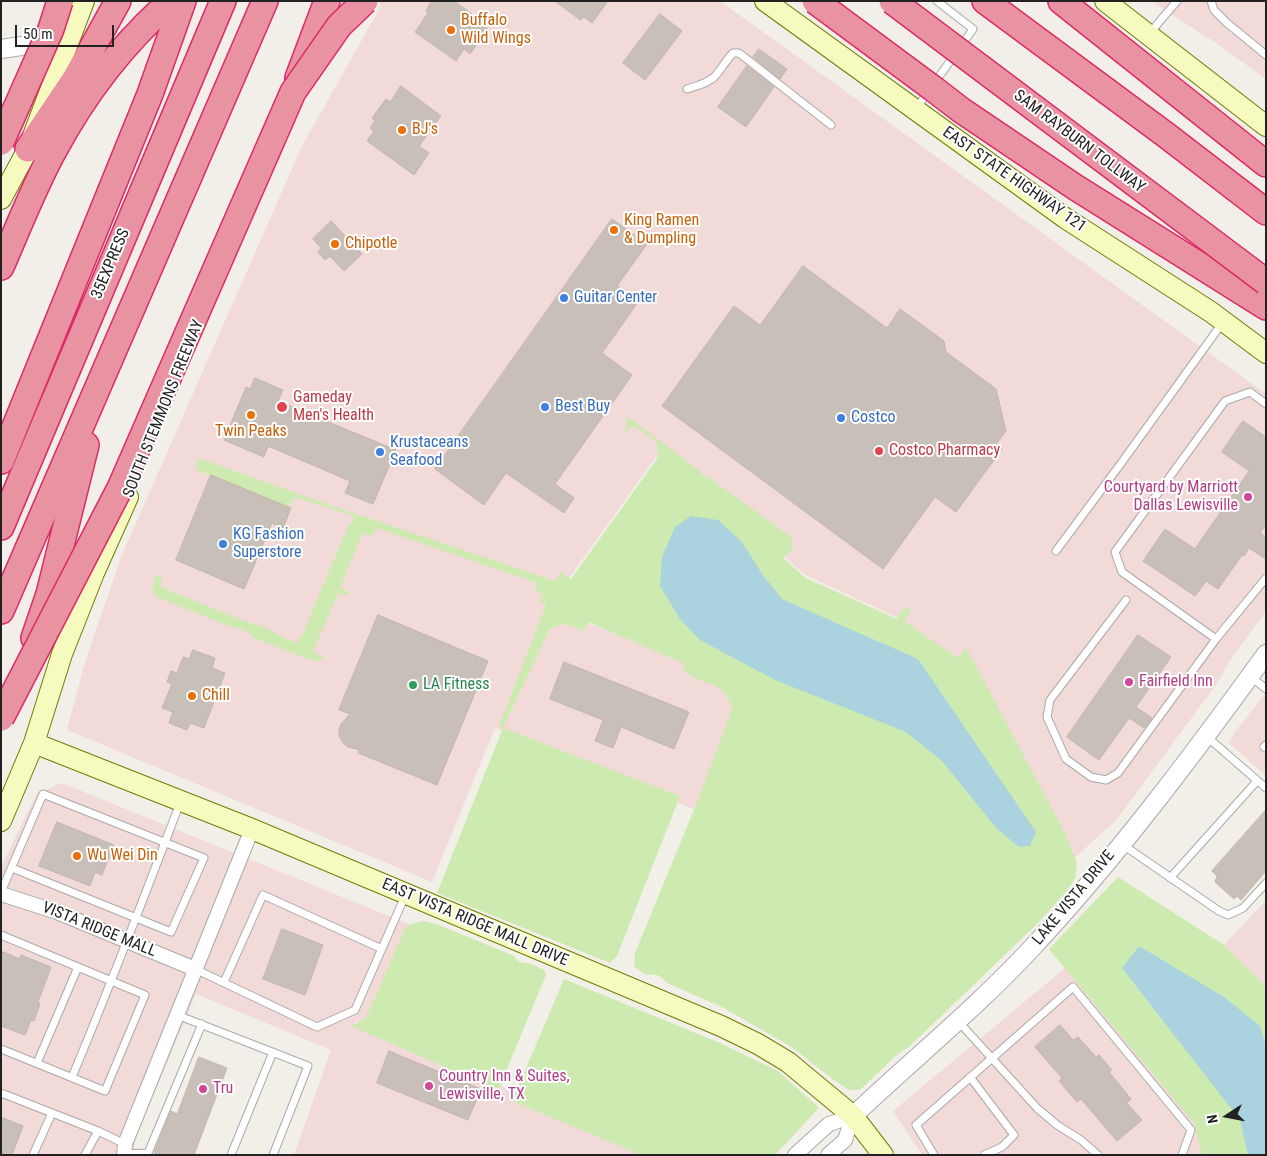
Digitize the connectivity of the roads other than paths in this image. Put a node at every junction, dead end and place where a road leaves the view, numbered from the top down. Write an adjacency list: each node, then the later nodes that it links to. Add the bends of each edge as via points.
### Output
1 (60, 1): 31 (highway, bridge, via 51,29)
2 (84, 1): 22 (main road)
3 (118, 1): 32 (highway, via 75,79)
4 (171, 1): 36 (highway, via 117,57 74,117 37,183)
5 (183, 1): 44 (highway, via 150,94)
6 (223, 1): 45 (highway, 35EXPRESS)
7 (265, 1): 42 (highway)
8 (327, 1): 26 (highway, bridge)
9 (337, 1): 57 (main road, SOUTH STEMMONS FREEWAY, via 304,65 145,458 94,573 62,654)
10 (365, 1): 26 (highway, bridge, via 339,26)
11 (765, 1): 27 (main road, EAST STATE HIGHWAY 121)
12 (815, 1): 38 (highway, bridge, via 961,110 1075,187)
13 (892, 1): 37 (highway, SAM RAYBURN TOLLWAY, bridge)
14 (938, 1): 27 (lane, via 972,29)
15 (985, 1): 30 (highway)
16 (1008, 1): 30 (highway)
17 (1061, 1): 33 (highway)
18 (1105, 1): 21 (main road)
19 (1177, 1): 21 (lane)
20 (1211, 1): 24 (lane, via 1214,10)
21 (1149, 34): 29 (main road)
22 (70, 39): 23 (street); 32 (main road)
23 (1, 49)
24 (1266, 56)
25 (687, 89): 28 (lane, via 707,82 724,62 739,53)
26 (293, 92): 54 (highway, bridge, via 120,488)
27 (916, 110): 39 (main road, EAST STATE HIGHWAY 121, via 1065,218)
28 (831, 124)
29 (1266, 126)
30 (1166, 135): 35 (highway)
31 (1, 142)
32 (28, 149): 34 (main road)
33 (1266, 164)
34 (1, 199)
35 (1266, 212)
36 (1, 267)
37 (1266, 282)
38 (1266, 307)
39 (1219, 318): 40 (main road); 41 (main road, EAST STATE HIGHWAY 121); 46 (lane, via 1122,462)
40 (1266, 343)
41 (1266, 353)
42 (104, 375): 49 (highway); 55 (highway, via 49,594)
43 (1266, 404): 50 (lane, via 1250,392 1225,401 1115,552 1122,572)
44 (1, 461)
45 (1, 527)
46 (1056, 551)
47 (1266, 578): 50 (lane)
48 (1126, 600): 50 (lane, via 1050,700 1047,717 1066,759 1091,777 1106,780 1118,773)
49 (1, 611)
50 (1216, 639)
51 (1266, 654): 52 (street, LAKE VISTA DRIVE)
52 (1250, 676): 53 (lane); 56 (street, LAKE VISTA DRIVE)
53 (1266, 689)
54 (1, 718)
55 (1, 730)
56 (1206, 736): 58 (lane); 64 (street, LAKE VISTA DRIVE)
57 (34, 743): 60 (main road, EAST VISTA RIDGE MALL DRIVE); 61 (main road, SOUTH STEMMONS FREEWAY)
58 (1257, 781): 59 (lane); 66 (lane)
59 (1266, 788)
60 (181, 801): 62 (main road, EAST VISTA RIDGE MALL DRIVE); 63 (lane)
61 (1, 821)
62 (252, 829): 69 (main road, EAST VISTA RIDGE MALL DRIVE); 75 (street)
63 (165, 842): 65 (lane, via 44,794); 70 (lane); 70 (lane, via 204,858 171,932)
64 (1121, 844): 66 (lane); 79 (street, LAKE VISTA DRIVE, via 1029,951)
65 (12, 868): 68 (lane); 70 (lane)
66 (1170, 878): 67 (lane, via 1228,915 1243,908)
67 (1266, 883)
68 (1, 893): 72 (street, VISTA RIDGE MALL)
69 (406, 894): 73 (lane); 89 (main road, EAST VISTA RIDGE MALL DRIVE, via 758,1044 788,1062)
70 (136, 918): 72 (lane)
71 (1, 935): 74 (lane)
72 (126, 940): 75 (street, VISTA RIDGE MALL); 76 (lane)
73 (382, 950): 77 (lane, via 355,1010 317,1027); 77 (lane, via 264,894)
74 (78, 967): 76 (lane); 84 (lane)
75 (196, 969): 77 (lane); 78 (street)
76 (112, 981): 85 (lane); 85 (lane, via 145,995 105,1091)
77 (224, 982)
78 (177, 1015): 80 (lane); 91 (street)
79 (958, 1021): 83 (lane); 89 (street, LAKE VISTA DRIVE)
80 (202, 1024): 82 (lane); 91 (lane, via 148,1153)
81 (1, 1049): 84 (lane)
82 (273, 1052): 95 (lane); 96 (lane, via 308,1066)
83 (992, 1058): 86 (lane); 92 (lane, via 1073,987 1191,1130); 102 (lane, via 1037,1108)
84 (37, 1063): 85 (lane)
85 (72, 1077)
86 (970, 1077): 100 (lane, via 916,1125); 101 (lane, via 1014,1135 1002,1147)
87 (1, 1092): 88 (lane)
88 (52, 1112): 90 (lane); 93 (lane)
89 (852, 1116): 97 (street, LAKE VISTA DRIVE, via 829,1124); 98 (street, via 845,1140); 99 (main road, EAST VISTA RIDGE MALL DRIVE)
90 (98, 1131): 91 (lane); 94 (lane)
91 (124, 1151)
92 (1182, 1154)
93 (34, 1155)
94 (86, 1155)
95 (231, 1155)
96 (273, 1155)
97 (795, 1155)
98 (828, 1155)
99 (883, 1155)
100 (934, 1155)
101 (984, 1155)
102 (1098, 1155)

